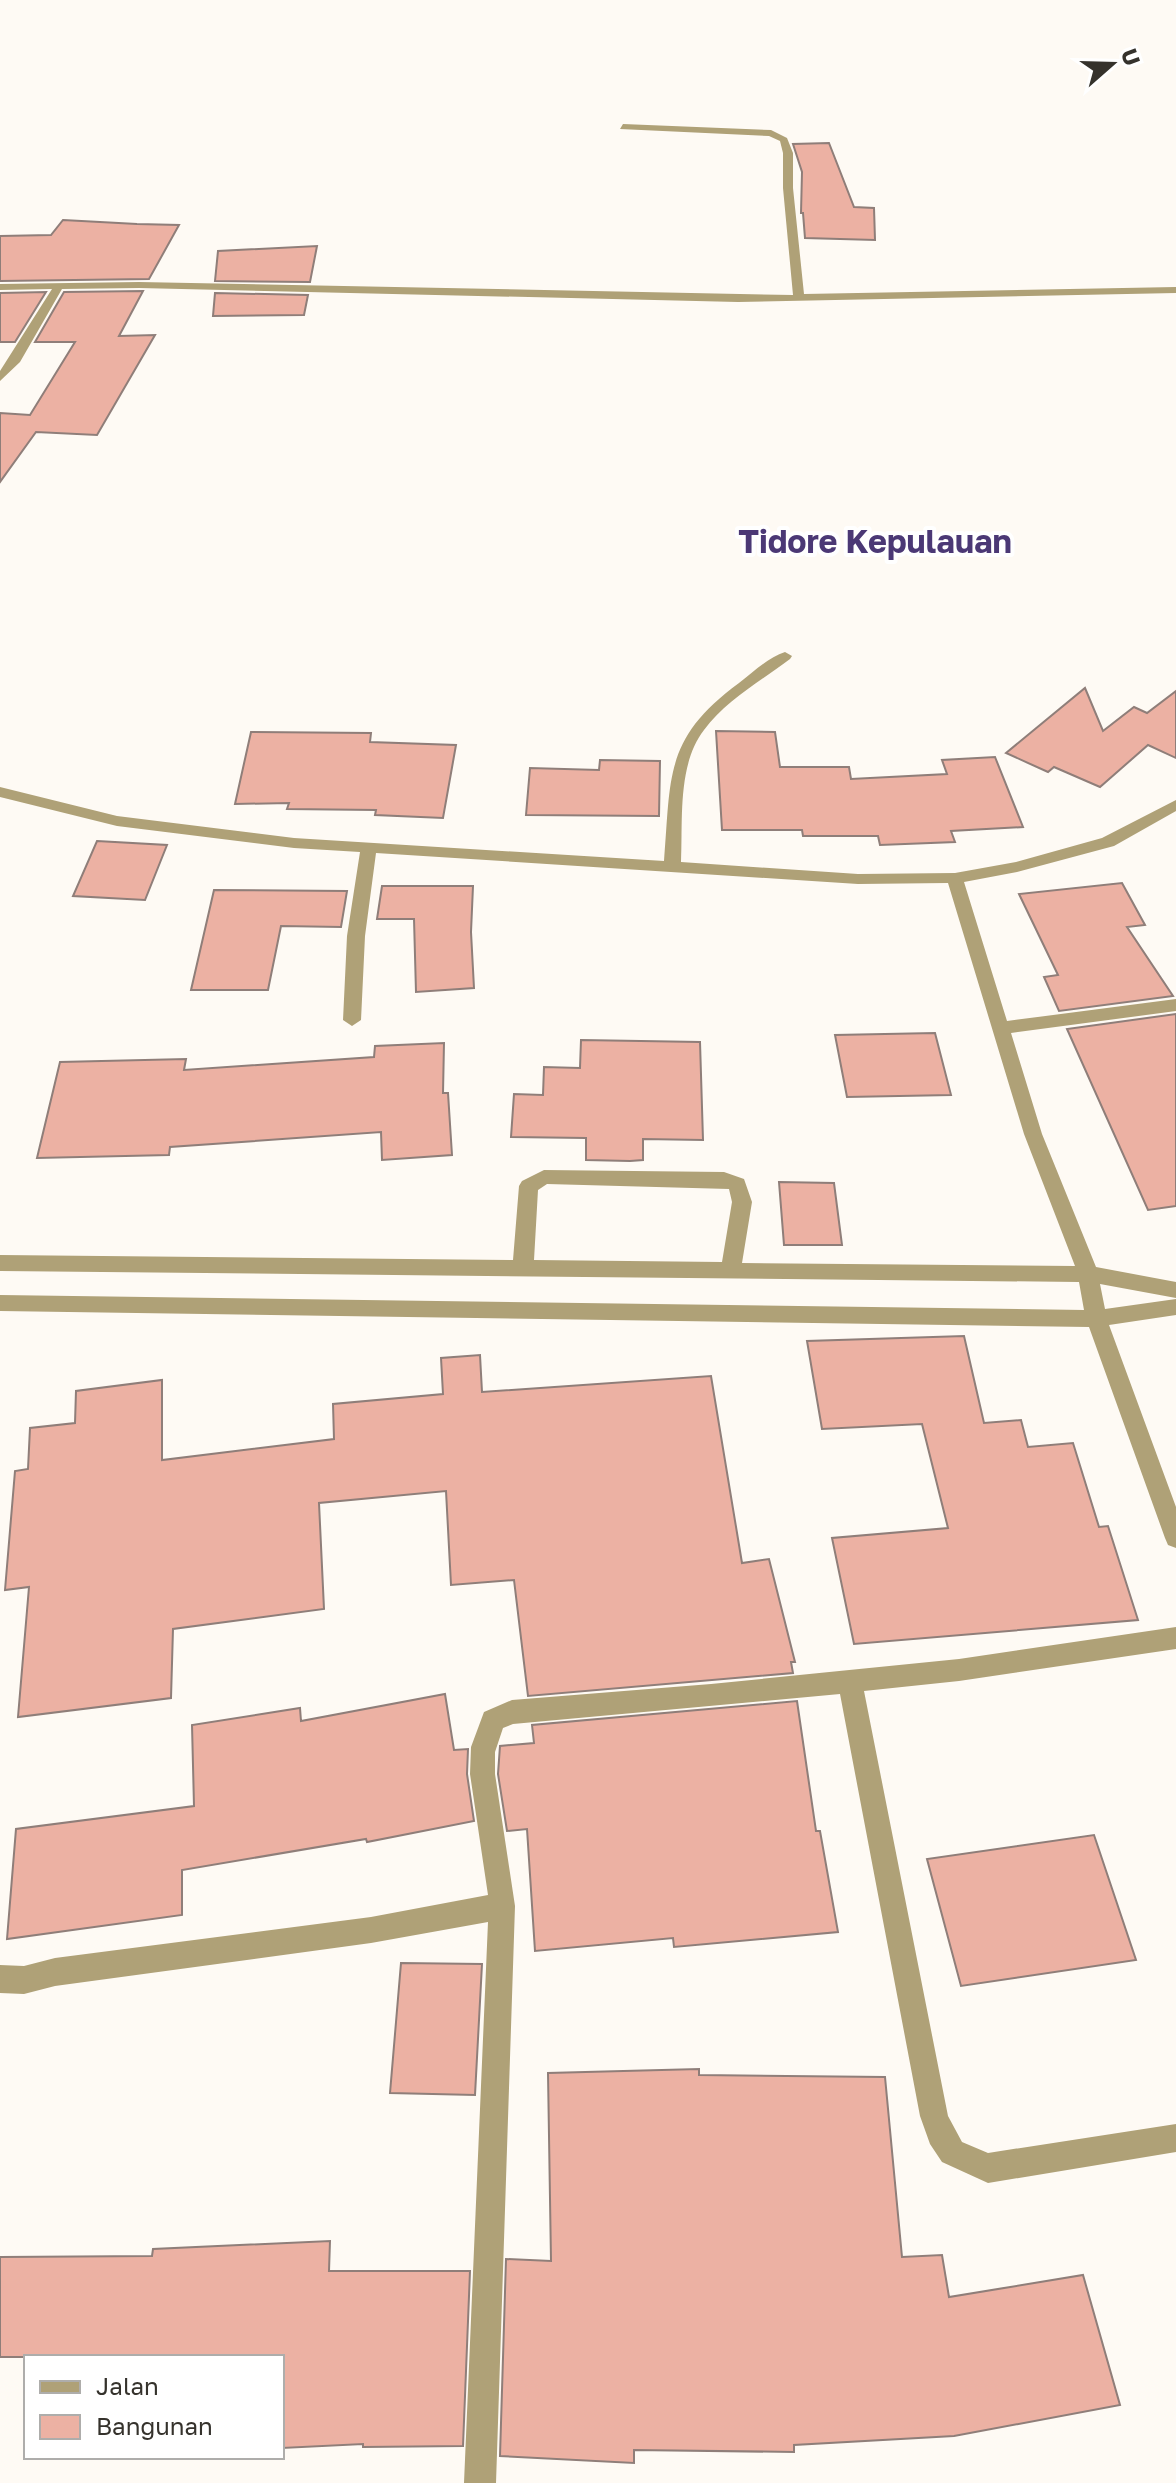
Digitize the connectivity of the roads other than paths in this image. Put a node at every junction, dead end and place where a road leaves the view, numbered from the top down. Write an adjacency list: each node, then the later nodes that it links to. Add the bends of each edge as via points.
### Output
1 (623, 127): 5 (street, via 771,133 784,140)
2 (59, 286): 3 (street); 5 (street); 6 (street)
3 (0, 287)
4 (1176, 290): 5 (street)
5 (799, 298)
6 (0, 378)
7 (785, 656): 11 (street, via 713,712 692,736 681,770)
8 (0, 792): 10 (street, via 185,832)
9 (1176, 805): 12 (street, via 1076,853)
10 (369, 847): 11 (street); 14 (street, via 356,936)
11 (672, 868): 12 (street, via 858,879)
12 (955, 878): 15 (street)
13 (1176, 1005): 15 (street)
14 (352, 1020)
15 (1001, 1028): 19 (street, via 1033,1134)
16 (0, 1263): 17 (street)
17 (523, 1268): 18 (street); 18 (street, via 529,1186 537,1180 694,1178 737,1184 742,1202)
18 (731, 1270): 19 (street)
19 (1088, 1274): 20 (street); 23 (street)
20 (1176, 1290)
21 (1176, 1307): 23 (street)
22 (1, 1308): 23 (street)
23 (1096, 1319): 24 (street)
24 (1176, 1538)
25 (1176, 1638): 26 (street)
26 (850, 1682): 27 (street, via 542,1708 493,1720 481,1754); 29 (street, via 934,2116 952,2152 988,2168)
27 (502, 1906): 28 (street, via 371,1930 24,1980); 30 (street)
28 (0, 1979)
29 (1176, 2138)
30 (480, 2483)

